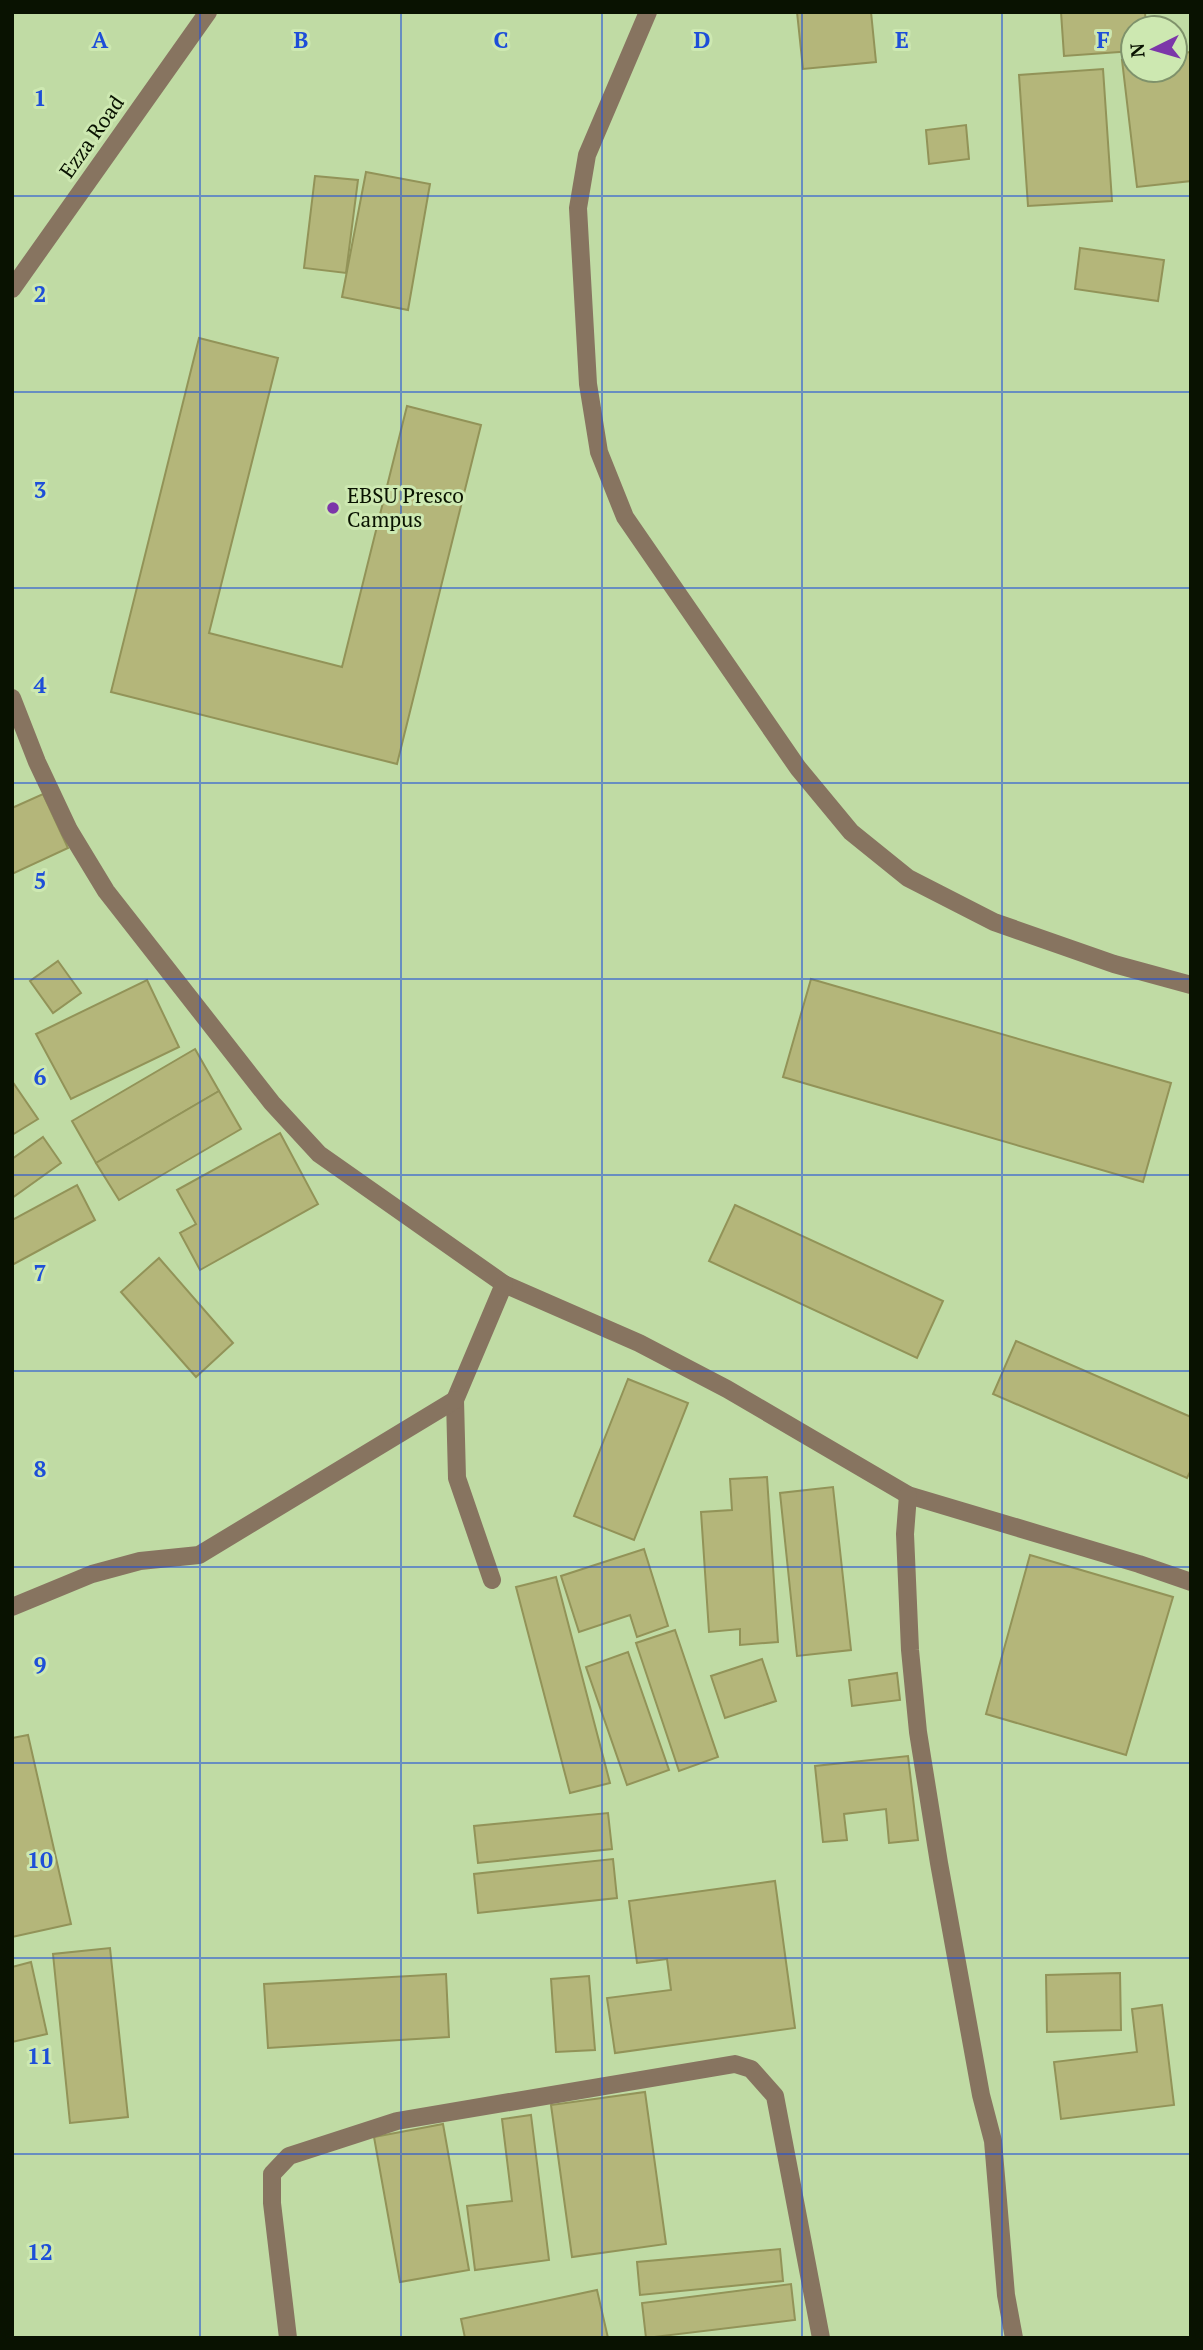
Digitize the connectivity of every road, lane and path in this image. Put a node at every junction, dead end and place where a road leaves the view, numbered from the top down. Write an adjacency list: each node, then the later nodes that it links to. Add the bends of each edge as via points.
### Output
1 (208, 12): 3 (street, Ezza Road)
2 (648, 12): 5 (street, via 587,155 579,208 588,384 599,452 625,517 798,768 851,832 908,878 994,922)
3 (12, 289)
4 (12, 698): 6 (street, via 69,830 106,891 272,1103 320,1154)
5 (1191, 985)
6 (504, 1284): 7 (street); 8 (street, via 639,1343)
7 (455, 1400): 9 (street, via 457,1478); 11 (street, via 199,1555 140,1561 92,1573)
8 (908, 1495): 10 (street); 14 (street, via 909,1650 919,1732 941,1877 993,2141)
9 (492, 1580)
10 (1191, 1582)
11 (12, 1607)
12 (288, 2338): 13 (street, via 272,2174 289,2156 397,2121 735,2064 751,2070 775,2096)
13 (821, 2338)
14 (1014, 2338)

